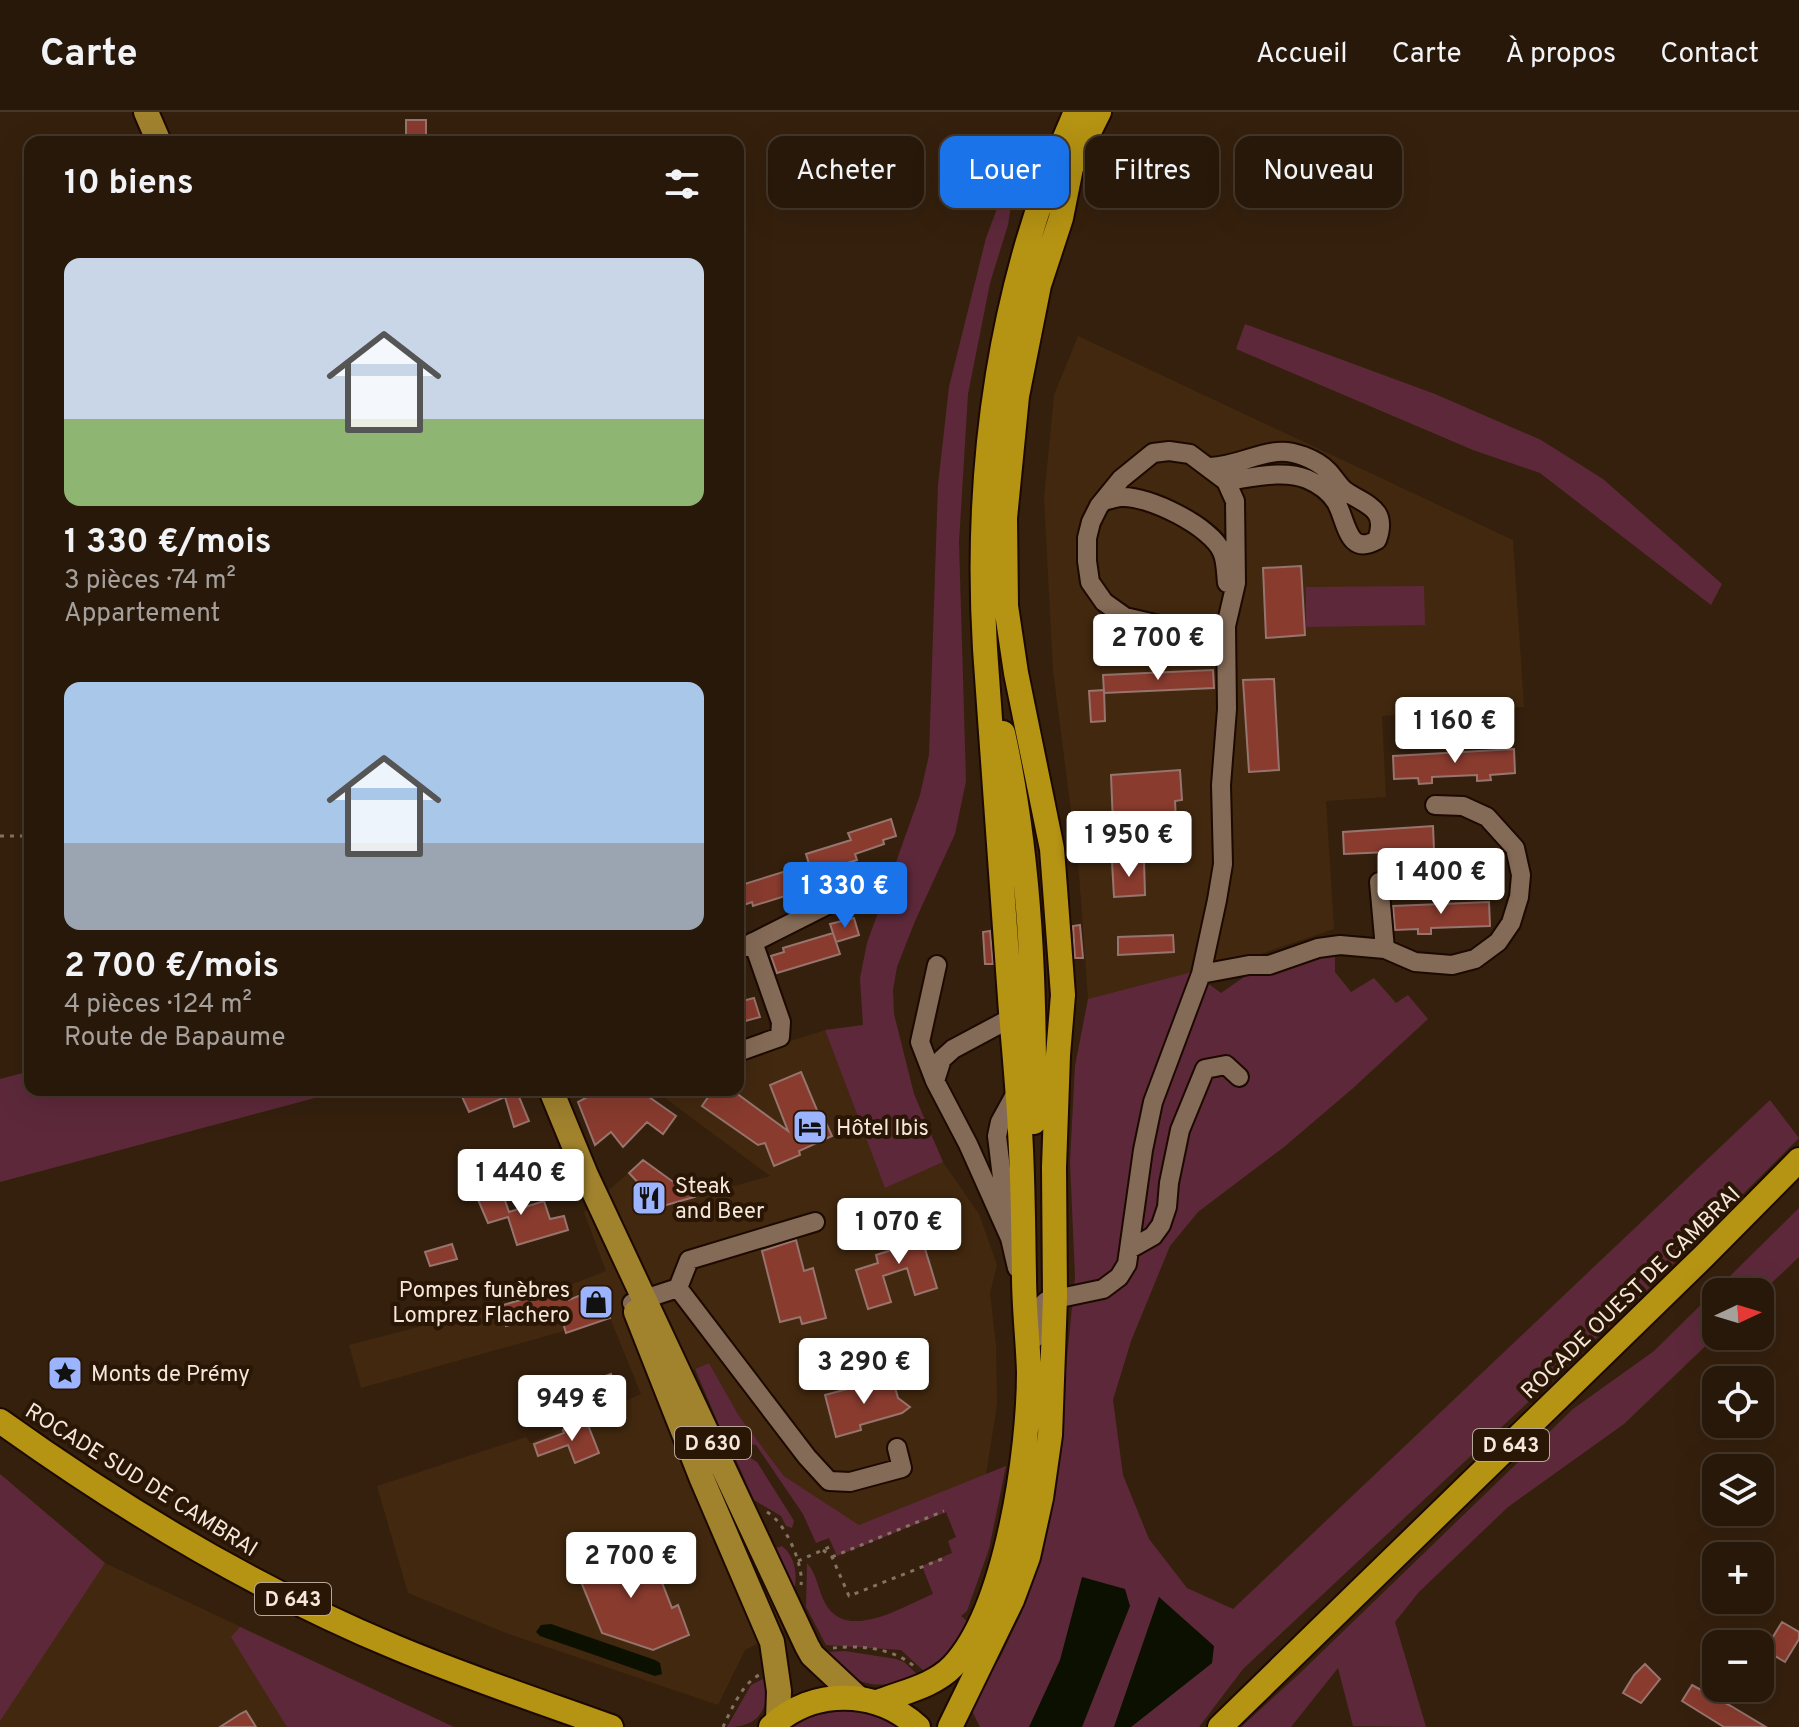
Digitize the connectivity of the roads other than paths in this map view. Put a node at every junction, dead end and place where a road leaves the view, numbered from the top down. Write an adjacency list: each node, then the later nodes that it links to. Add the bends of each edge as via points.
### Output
1 (146, 112): 6 (main road)
2 (1076, 112): 7 (highway, via 1050,169)
3 (1087, 112): 7 (highway, via 1057,182)
4 (1099, 112): 7 (highway)
5 (1116, 112): 7 (highway)
6 (156, 136)
7 (1050, 215): 13 (highway, via 1013,297 997,375 986,453); 33 (highway, via 1017,396 1005,518 1006,606 1052,849 1063,995 1054,1167)
8 (1210, 467): 9 (street); 9 (street, via 1278,452 1306,457 1368,502 1378,514 1381,530 1369,544 1351,539 1336,503 1305,477); 10 (street, via 1190,454 1153,453)
9 (1226, 481): 11 (street, via 1237,526)
10 (1103, 501): 11 (street, via 1140,499 1186,520 1213,540 1222,552); 12 (street, via 1091,522 1087,561 1090,582 1104,602 1143,623)
11 (1231, 605): 12 (street)
12 (1226, 626): 20 (street, via 1223,864)
13 (985, 649): 21 (highway); 32 (highway, via 1016,791 1035,1021 1034,1181)
14 (1435, 805): 18 (street, via 1463,806 1487,817 1515,848 1521,875 1511,923 1498,942 1475,959 1452,965 1415,962)
15 (1379, 882): 18 (street)
16 (871, 883): 17 (street)
17 (746, 946): 22 (street, via 781,1022 780,1037)
18 (1385, 949): 20 (street, via 1340,945 1269,965)
19 (937, 965): 24 (street, via 920,1042)
20 (1201, 974): 30 (street, via 1153,1102)
21 (1011, 1018): 24 (street, via 953,1049 942,1059); 25 (highway)
22 (744, 1050)
23 (1239, 1077): 30 (street, via 1226,1065 1205,1069 1180,1130 1161,1225)
24 (935, 1081): 29 (street)
25 (1017, 1091): 29 (street, via 997,1136); 32 (highway)
26 (553, 1096): 34 (main road, D 630)
27 (1799, 1160): 45 (highway, ROCADE OUEST DE CAMBRAI / D 643)
28 (815, 1222): 31 (street, via 689,1260)
29 (1010, 1238): 32 (street)
30 (1130, 1249): 33 (street, via 1119,1277 1103,1289)
31 (678, 1288): 34 (street); 37 (street, via 829,1481 850,1482 902,1468)
32 (1024, 1294): 35 (highway)
33 (1055, 1297): 35 (street, via 1039,1308); 44 (highway, via 1050,1435 1034,1534 1012,1600)
34 (638, 1301): 38 (main road, D 630); 39 (main road, D 630)
35 (1029, 1370): 40 (highway, via 1016,1495 985,1614 961,1656 941,1676 922,1687)
36 (0, 1421): 42 (highway, ROCADE SUD DE CAMBRAI / D 643, via 64,1467 270,1589 393,1647)
37 (897, 1448)
38 (702, 1479): 39 (main road, via 720,1485); 41 (main road, D 630, via 772,1642 779,1691)
39 (750, 1525): 40 (main road, D 630, via 812,1655)
40 (868, 1700): 41 (highway, via 816,1701); 43 (highway, via 898,1711)
41 (775, 1724)
42 (612, 1727)
43 (918, 1727)
44 (950, 1727)
45 (1220, 1727)

